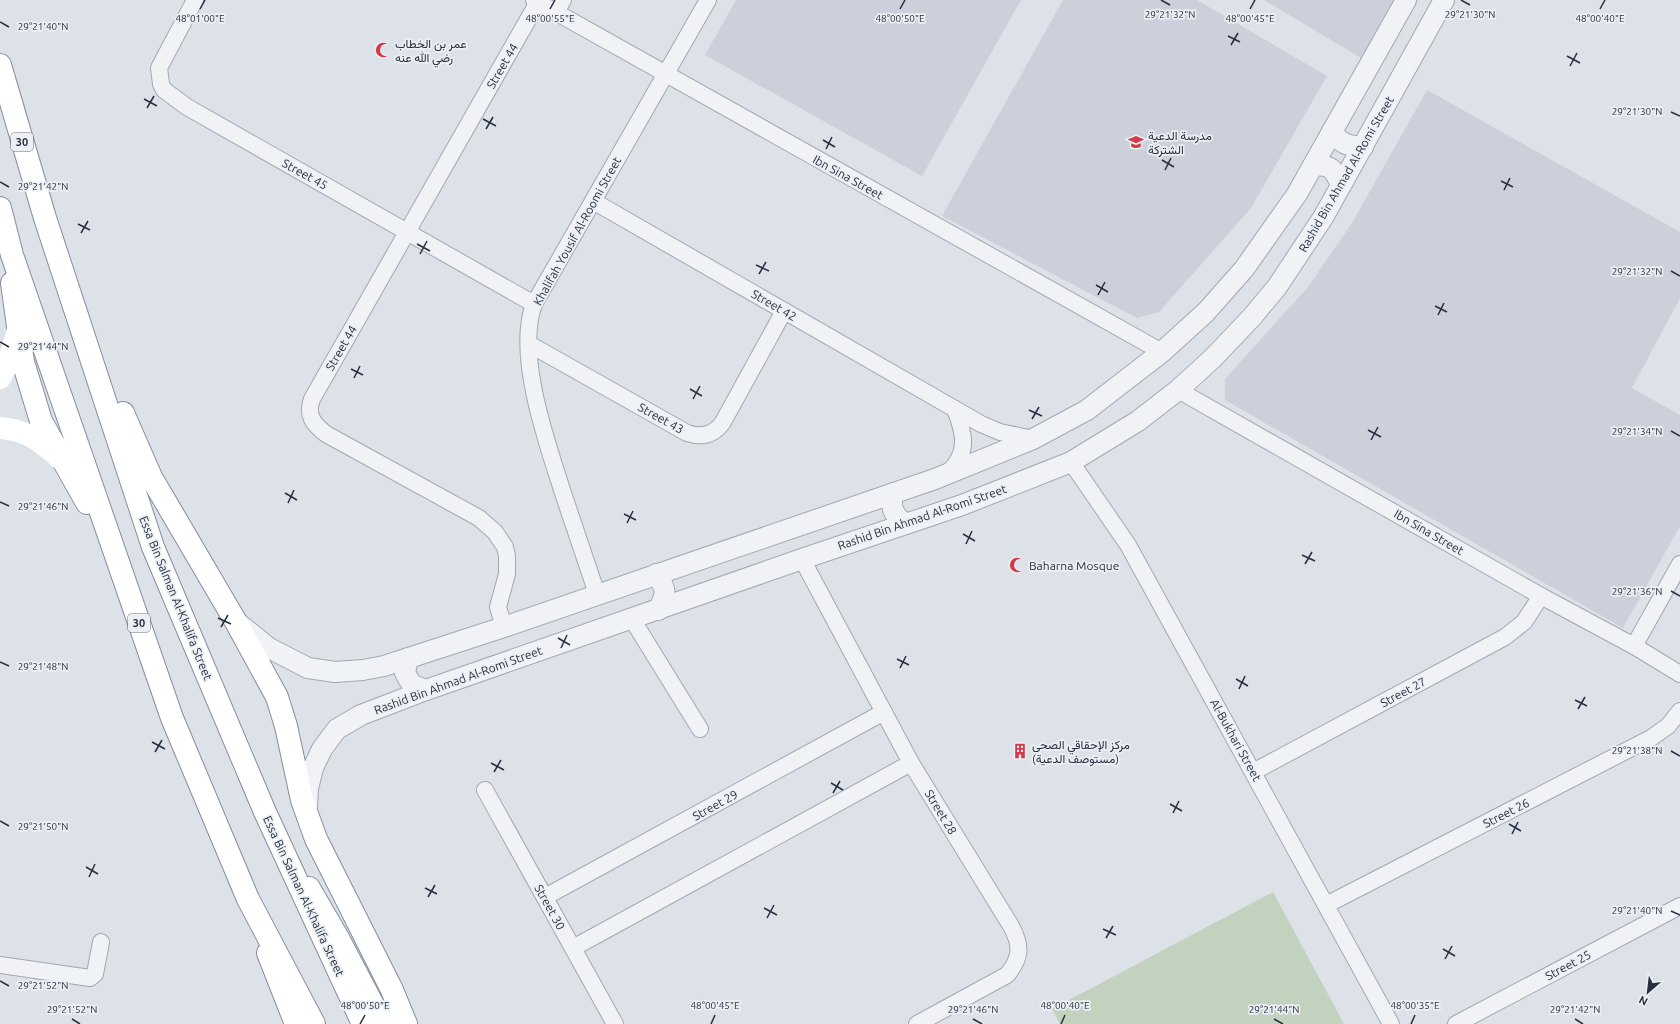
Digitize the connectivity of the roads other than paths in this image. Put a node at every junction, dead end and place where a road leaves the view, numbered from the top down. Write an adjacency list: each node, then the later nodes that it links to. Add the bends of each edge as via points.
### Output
1 (195, 0): 16 (street, Street 45, via 159,68 164,90 187,107)
2 (708, 0): 8 (street, Khalifah Yousif Al-Roomi Street)
3 (1406, 0): 9 (street)
4 (1444, 0): 10 (street, Rashid Bin Ahmad Al-Romi Street)
5 (536, 1): 6 (street, Ibn Sina Street); 16 (street, Street 44)
6 (560, 6): 8 (street, Ibn Sina Street)
7 (0, 65): 15 (main road, Essa Bin Salman Al-Khalifa Street / 30)
8 (666, 75): 13 (street, Khalifah Yousif Al-Roomi Street); 22 (street, Ibn Sina Street)
9 (1332, 132): 10 (street, via 1339,141 1349,146); 11 (street)
10 (1363, 147): 12 (street, Rashid Bin Ahmad Al-Romi Street)
11 (1313, 166): 12 (street, via 1326,165 1336,172); 22 (street, via 1282,216 1244,269 1206,312)
12 (1341, 185): 24 (street, Rashid Bin Ahmad Al-Romi Street, via 1317,228 1277,287 1241,328)
13 (593, 201): 18 (street, Khalifah Yousif Al-Roomi Street); 19 (street, Street 42)
14 (0, 208): 17 (main road, 30)
15 (45, 218): 45 (main road, via 148,471); 57 (main road, Essa Bin Salman Al-Khalifa Street / 30, via 153,547)
16 (407, 232): 18 (street, Street 45); 46 (street, Street 44, via 312,399 309,412 313,423 326,434 479,518 495,532 505,547 508,560 498,608)
17 (6, 249): 20 (main road, via 11,268); 34 (main road, 30)
18 (534, 304): 21 (street, Khalifah Yousif Al-Roomi Street, via 529,321)
19 (784, 311): 21 (street, Street 43, via 724,422 716,431 705,436 687,433); 25 (street, Street 42)
20 (18, 330): 23 (main road, via 9,361); 28 (main road, via 23,362 41,421)
21 (529, 344): 41 (street, Khalifah Yousif Al-Roomi Street, via 539,415)
22 (1162, 352): 27 (street, via 1087,410)
23 (0, 378)
24 (1178, 390): 29 (street, Rashid Bin Ahmad Al-Romi Street, via 1132,425); 42 (street, Ibn Sina Street)
25 (955, 409): 27 (street, Street 42, via 990,428); 30 (street, via 963,430 963,446 959,458)
26 (0, 428): 28 (main road, via 34,437)
27 (1033, 440): 30 (street)
28 (63, 461): 34 (main road)
29 (1071, 462): 33 (street, Rashid Bin Ahmad Al-Romi Street); 55 (street, Al-Bukhari Street, via 1128,545)
30 (948, 473): 31 (street)
31 (893, 493): 32 (street); 33 (street, via 891,505 896,517)
32 (850, 508): 35 (street, via 861,514 865,527); 37 (street)
33 (906, 524): 35 (street, Rashid Bin Ahmad Al-Romi Street)
34 (107, 532): 60 (main road, 30, via 172,718)
35 (861, 539): 36 (street, Rashid Bin Ahmad Al-Romi Street)
36 (802, 559): 40 (street, Rashid Bin Ahmad Al-Romi Street); 52 (street, Street 28)
37 (692, 562): 39 (street); 40 (street, via 689,574 694,586)
38 (1680, 564): 47 (street)
39 (656, 574): 41 (street); 43 (street, via 664,585 665,598)
40 (706, 593): 43 (street, Rashid Bin Ahmad Al-Romi Street)
41 (596, 594): 46 (street)
42 (1541, 596): 47 (street, Ibn Sina Street); 55 (street, Street 27, via 1524,622 1505,637)
43 (658, 610): 44 (street, Rashid Bin Ahmad Al-Romi Street)
44 (632, 619): 50 (street, Rashid Bin Ahmad Al-Romi Street); 53 (street)
45 (236, 622): 48 (street, via 280,655 321,671 363,670); 58 (main road, via 277,697)
46 (504, 627): 48 (street)
47 (1634, 646): 49 (street, Ibn Sina Street)
48 (408, 658): 50 (street, via 405,673 412,685)
49 (1680, 674)
50 (426, 690): 58 (street, Rashid Bin Ahmad Al-Romi Street, via 361,715 337,729 322,749 313,768 308,789)
51 (1680, 711): 61 (street, Street 26, via 1668,726 1651,738)
52 (884, 712): 54 (street, Street 28); 59 (street, Street 29)
53 (700, 729)
54 (911, 763): 64 (street); 72 (street, Street 28, via 1016,934 1019,950 1014,966 1007,975)
55 (1253, 772): 61 (street, Al-Bukhari Street)
56 (485, 790): 59 (street, Street 30)
57 (265, 812): 68 (main road, Essa Bin Salman Al-Khalifa Street / 30); 69 (main road, via 338,938)
58 (307, 814): 70 (main road, via 316,839 392,990)
59 (545, 897): 64 (street, Street 30)
60 (248, 899): 66 (main road); 67 (main road, 30)
61 (1326, 905): 73 (street, Al-Bukhari Street)
62 (1680, 906): 74 (street, Street 25)
63 (101, 942): 65 (street, via 94,974 90,978)
64 (573, 948): 71 (street, Street 30)
65 (0, 965)
66 (296, 1024)
67 (314, 1024)
68 (363, 1024)
69 (383, 1024)
70 (406, 1024)
71 (615, 1024)
72 (917, 1024)
73 (1391, 1024)
74 (1456, 1024)

